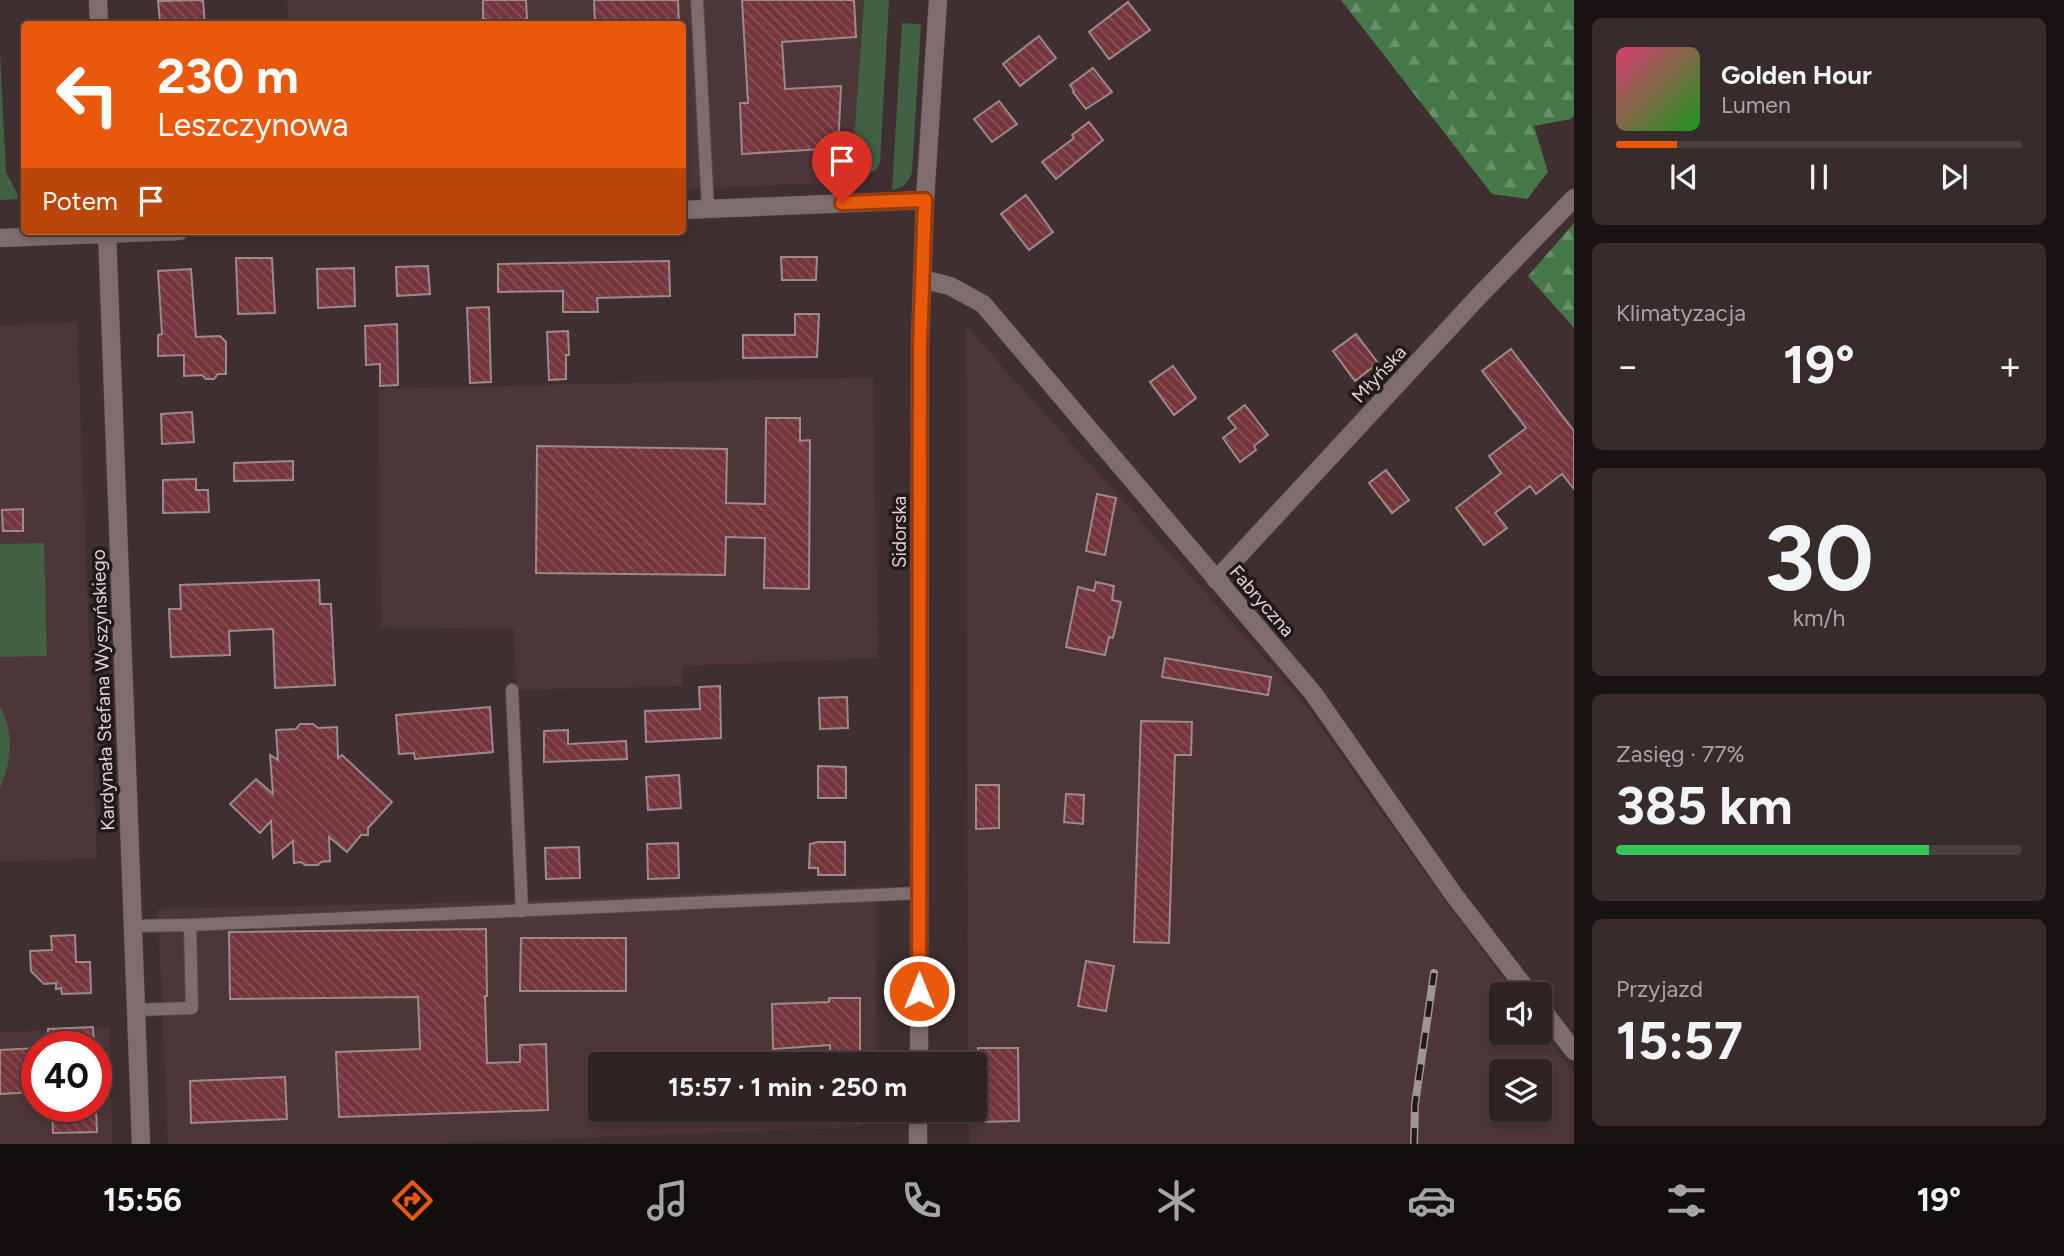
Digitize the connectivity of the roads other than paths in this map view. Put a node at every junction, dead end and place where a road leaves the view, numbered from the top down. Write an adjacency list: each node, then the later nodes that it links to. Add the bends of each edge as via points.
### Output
1 (98, 0): 4 (street)
2 (697, 0): 7 (lane)
3 (938, 0): 6 (street, Sidorska)
4 (99, 21)
5 (1574, 198): 13 (street, Młyńska)
6 (925, 200): 7 (street); 12 (street, Sidorska)
7 (708, 209): 8 (street)
8 (686, 210)
9 (54, 235): 11 (street)
10 (107, 235): 18 (street, Kardynała Stefana Wyszyńskiego)
11 (0, 238)
12 (922, 279): 13 (street, Fabryczna, via 950,286 983,304); 15 (street, Sidorska)
13 (1216, 580): 19 (street, Fabryczna, via 1313,693)
14 (512, 690): 16 (lane)
15 (920, 893): 16 (lane); 23 (street, Sidorska)
16 (522, 911): 17 (lane)
17 (190, 925): 18 (lane); 20 (lane, via 192,1009)
18 (133, 926): 20 (street, Kardynała Stefana Wyszyńskiego)
19 (1521, 982)
20 (136, 1010): 25 (street, Kardynała Stefana Wyszyńskiego)
21 (1552, 1023): 22 (street)
22 (1574, 1051)
23 (919, 1052)
24 (918, 1122): 26 (street)
25 (141, 1144)
26 (918, 1144)

